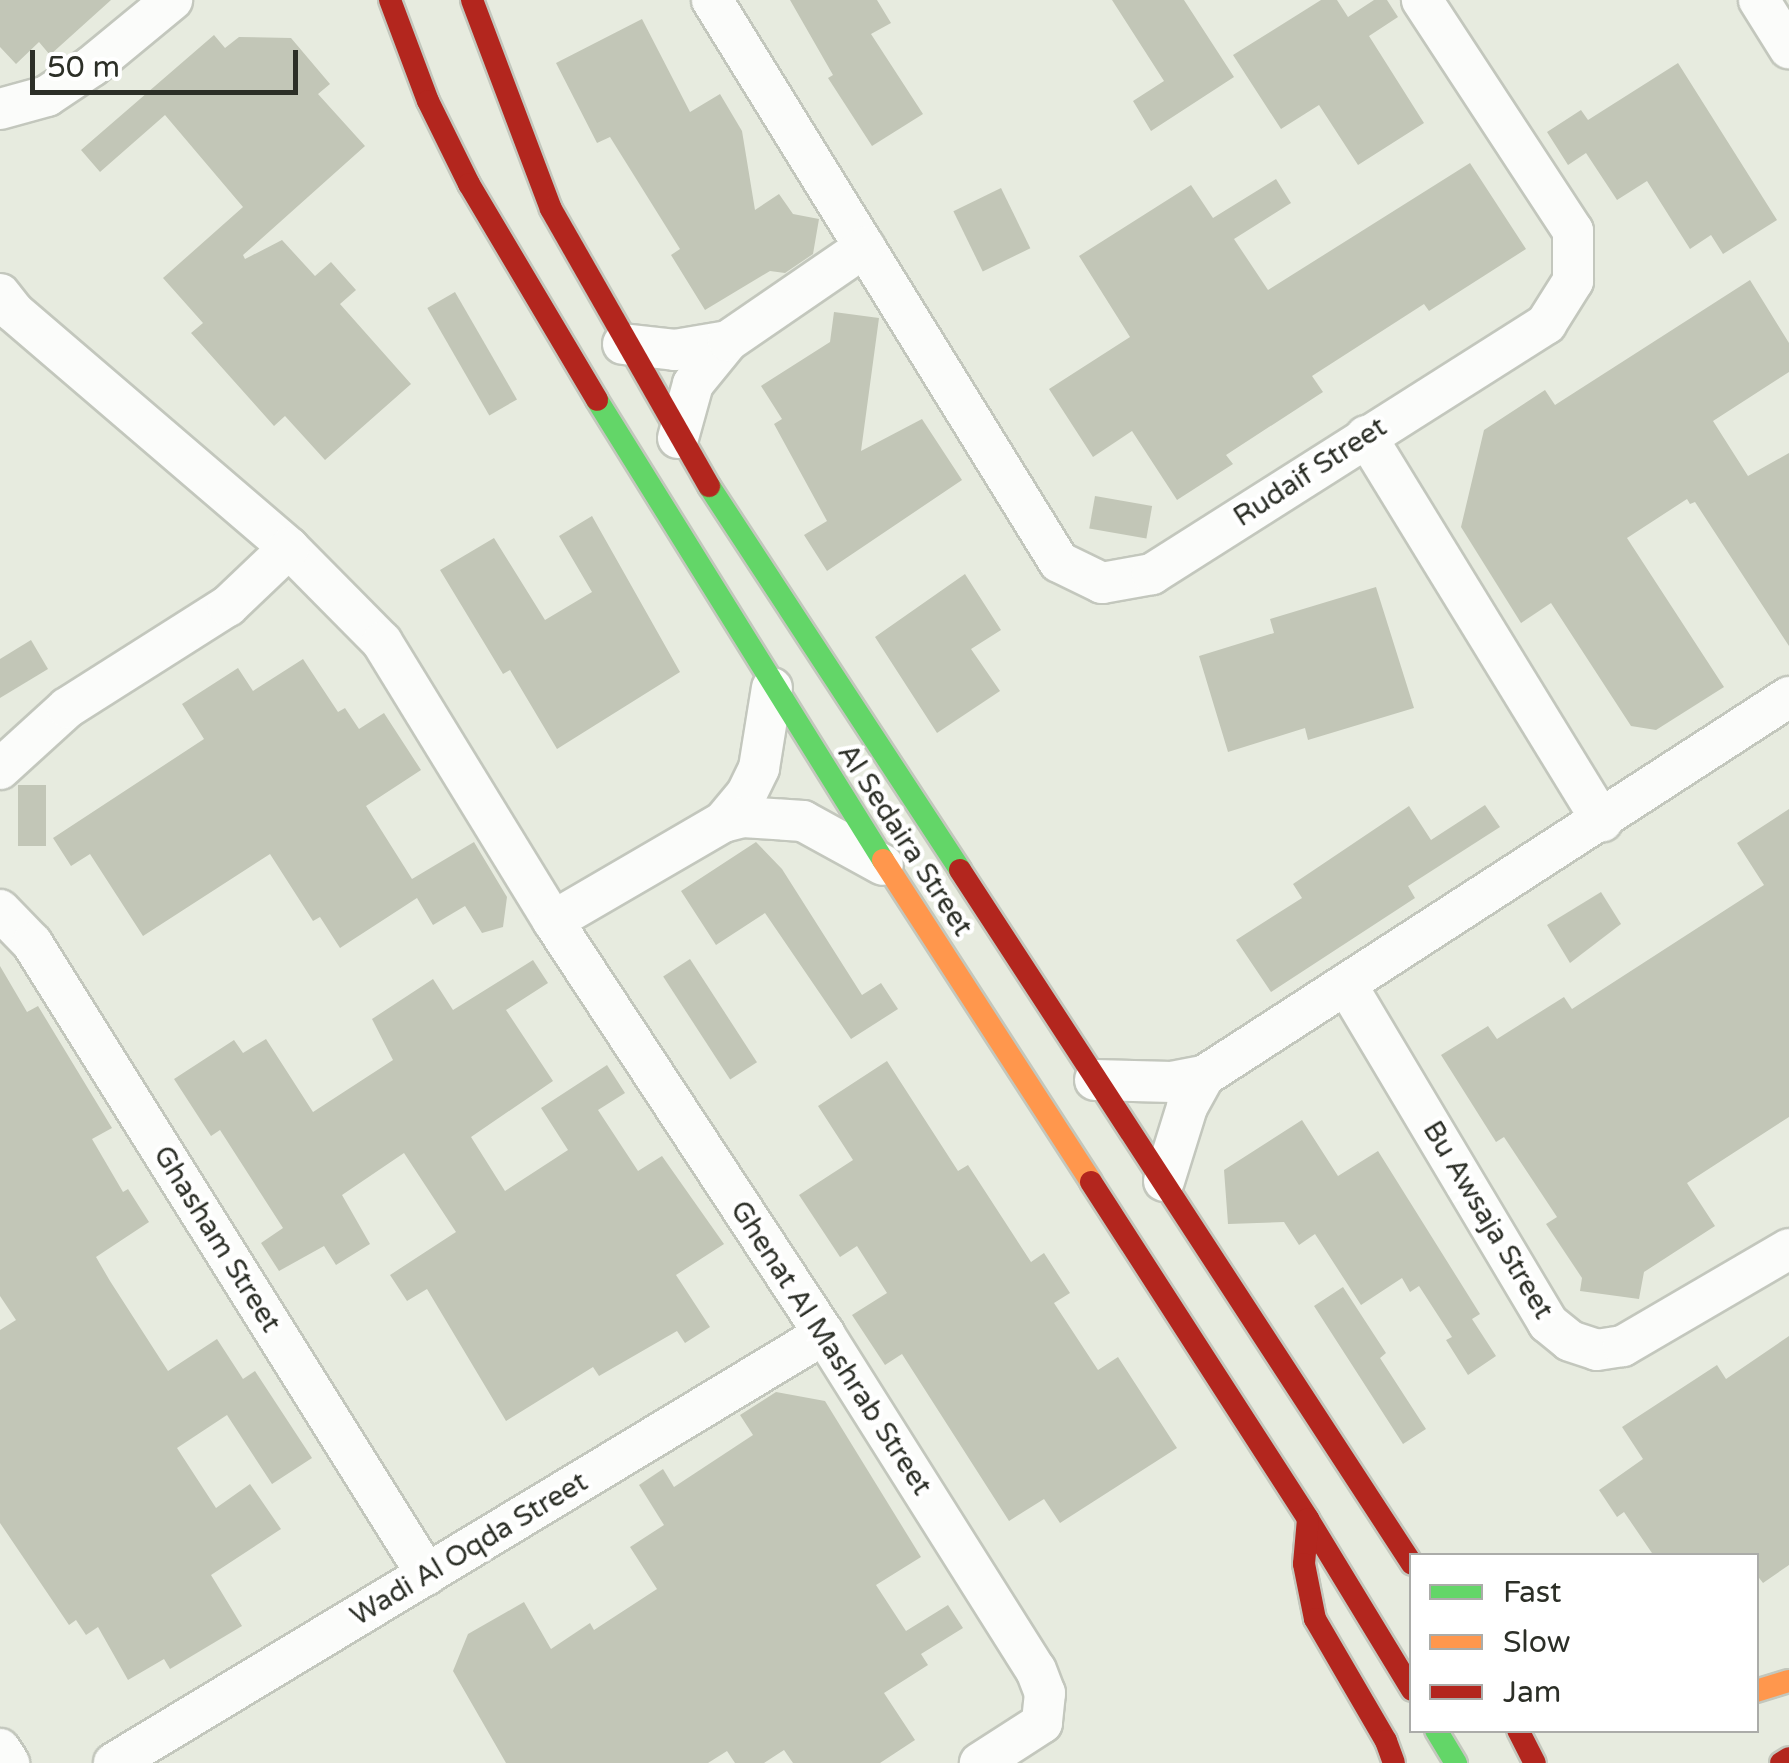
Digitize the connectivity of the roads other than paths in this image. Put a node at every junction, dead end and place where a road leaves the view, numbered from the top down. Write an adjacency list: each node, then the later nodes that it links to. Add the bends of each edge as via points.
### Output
1 (172, 0): 8 (street, via 47,96)
2 (390, 0): 16 (main road, Al Sedaira Street, via 469,184)
3 (472, 0): 12 (main road, Al Sedaira Street, via 539,182)
4 (712, 0): 9 (street, Rudaif Street)
5 (1422, 0): 13 (street, Rudaif Street, via 1573,231 1573,281 1546,324)
6 (1760, 0): 7 (street)
7 (1789, 48)
8 (0, 109)
9 (866, 247): 11 (street); 13 (street, Rudaif Street, via 1059,562 1102,583 1152,574)
10 (0, 294): 15 (street, Ghenat Al Mashrab Street)
11 (728, 341): 12 (street, via 675,350); 14 (street, via 694,384)
12 (623, 344): 14 (main road, Al Sedaira Street)
13 (1366, 436): 19 (street)
14 (678, 438): 26 (main road, Al Sedaira Street)
15 (289, 548): 18 (street, via 228,606 66,708); 23 (street, Ghenat Al Mashrab Street, via 382,642)
16 (772, 688): 20 (street, via 760,768); 21 (main road, Al Sedaira Street)
17 (1789, 697): 19 (street)
18 (0, 769)
19 (1602, 821): 24 (street)
20 (724, 822): 21 (street, via 763,815 803,821); 23 (street)
21 (886, 868): 30 (main road, Al Sedaira Street)
22 (0, 910): 32 (street, Ghasham Street, via 32,943)
23 (552, 921): 29 (street, Ghenat Al Mashrab Street)
24 (1346, 984): 25 (street); 28 (street, Bu Awsaja Street, via 1548,1323 1570,1342 1597,1350 1623,1346)
25 (1204, 1076): 26 (street); 27 (street)
26 (1095, 1080): 27 (main road, Al Sedaira Street)
27 (1164, 1181): 31 (main road, Al Sedaira Street)
28 (1789, 1249)
29 (824, 1334): 32 (street, Wadi Al Oqda Street); 42 (street, Ghenat Al Mashrab Street, via 1045,1693 1042,1723)
30 (1308, 1519): 34 (main road, Al Sedaira Street); 43 (main road, via 1304,1564 1315,1618)
31 (1409, 1559)
32 (427, 1575): 41 (street, Wadi Al Oqda Street)
33 (1789, 1681): 35 (main road)
34 (1409, 1685)
35 (1759, 1690)
36 (1438, 1733): 44 (main road)
37 (1520, 1733): 45 (main road)
38 (0, 1749): 40 (street)
39 (1789, 1758): 46 (main road)
40 (9, 1763)
41 (114, 1763)
42 (980, 1763)
43 (1394, 1763)
44 (1456, 1763)
45 (1535, 1763)
46 (1781, 1763)

